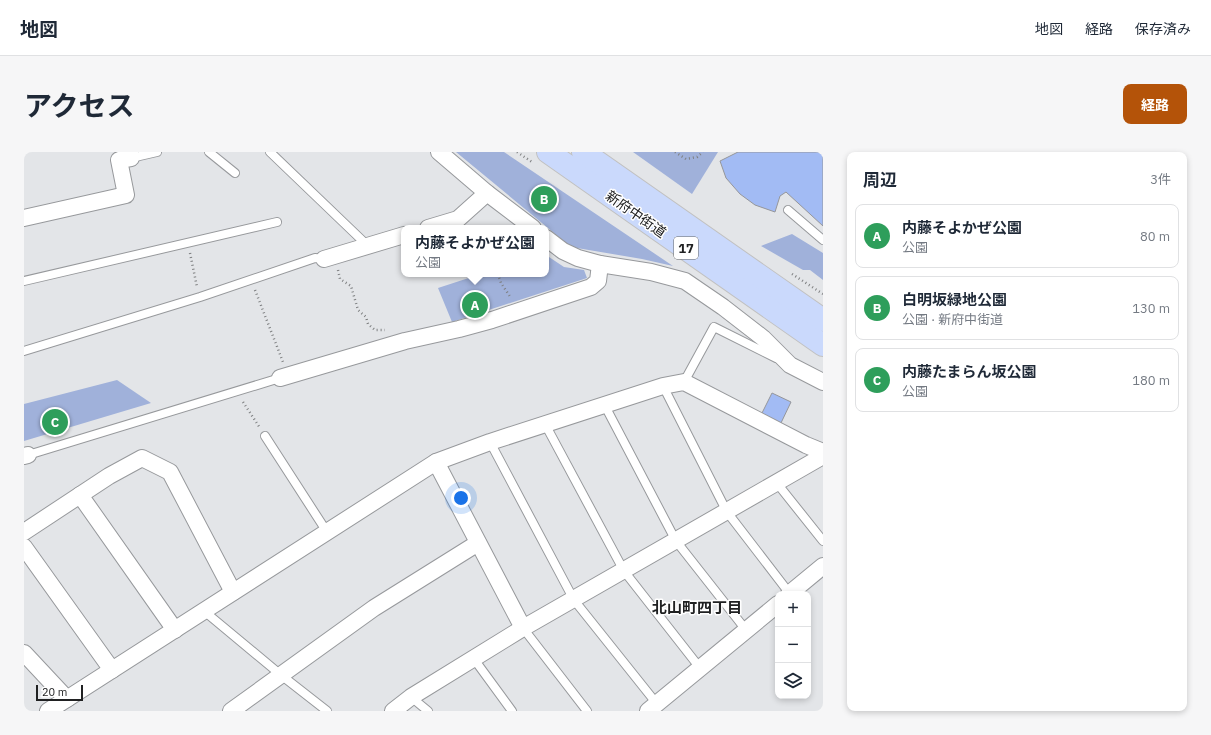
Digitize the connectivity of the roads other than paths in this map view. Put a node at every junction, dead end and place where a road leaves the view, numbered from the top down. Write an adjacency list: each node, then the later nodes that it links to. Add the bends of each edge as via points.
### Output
1 (157, 152): 7 (lane)
2 (209, 152): 8 (lane)
3 (270, 152): 18 (lane)
4 (439, 152): 9 (street)
5 (548, 152): 23 (main road, 新府中街道 / 17)
6 (583, 152): 22 (main road, 新府中街道 / 17)
7 (130, 155): 11 (street, via 119,160 126,195)
8 (235, 173)
9 (487, 193): 13 (street, via 458,219); 14 (street)
10 (788, 210): 17 (lane)
11 (24, 218)
12 (277, 222): 21 (lane)
13 (438, 225)
14 (529, 225)
15 (401, 236): 18 (street)
16 (549, 240): 20 (street, via 578,258)
17 (823, 240)
18 (368, 246): 19 (street)
19 (329, 258): 24 (lane, via 315,258 200,297)
20 (600, 264): 25 (street, via 651,272 685,281 746,324); 26 (street, via 598,281 591,287 492,320 405,341)
21 (24, 281)
22 (823, 320)
23 (823, 344)
24 (24, 351)
25 (790, 365): 27 (lane, via 714,327); 28 (street)
26 (284, 376): 35 (lane)
27 (684, 382): 29 (street); 34 (street)
28 (823, 382)
29 (663, 386): 30 (street); 40 (lane)
30 (604, 404): 31 (street); 43 (lane)
31 (545, 424): 33 (street); 48 (lane)
32 (266, 436): 42 (lane)
33 (490, 442): 37 (street); 52 (lane)
34 (823, 452)
35 (26, 455)
36 (823, 456): 38 (street)
37 (436, 462): 42 (street); 45 (street)
38 (776, 482): 40 (street); 44 (lane)
39 (80, 496): 41 (street); 51 (street, via 142,458 170,472); 56 (street)
40 (727, 512): 43 (street); 49 (lane)
41 (24, 532)
42 (327, 532): 51 (street)
43 (676, 541): 48 (street); 57 (lane)
44 (823, 541)
45 (478, 544): 55 (street); 62 (street, via 374,608)
46 (24, 547): 61 (street)
47 (823, 566): 50 (street)
48 (624, 571): 52 (street); 60 (lane)
49 (788, 591)
50 (794, 591)
51 (233, 592): 54 (street)
52 (574, 600): 55 (street); 65 (lane)
53 (775, 606): 57 (street)
54 (204, 611): 56 (street); 62 (lane)
55 (523, 628): 59 (street); 72 (lane)
56 (175, 630): 61 (street)
57 (746, 630): 60 (street)
58 (24, 653): 64 (street)
59 (474, 659): 63 (street); 71 (lane)
60 (700, 668): 65 (street)
61 (112, 670): 64 (street)
62 (281, 675): 67 (street); 68 (lane)
63 (411, 697): 69 (street); 70 (lane)
64 (67, 699): 66 (street)
65 (653, 708)
66 (48, 711)
67 (231, 711)
68 (327, 711)
69 (393, 711)
70 (428, 711)
71 (512, 711)
72 (587, 711)

